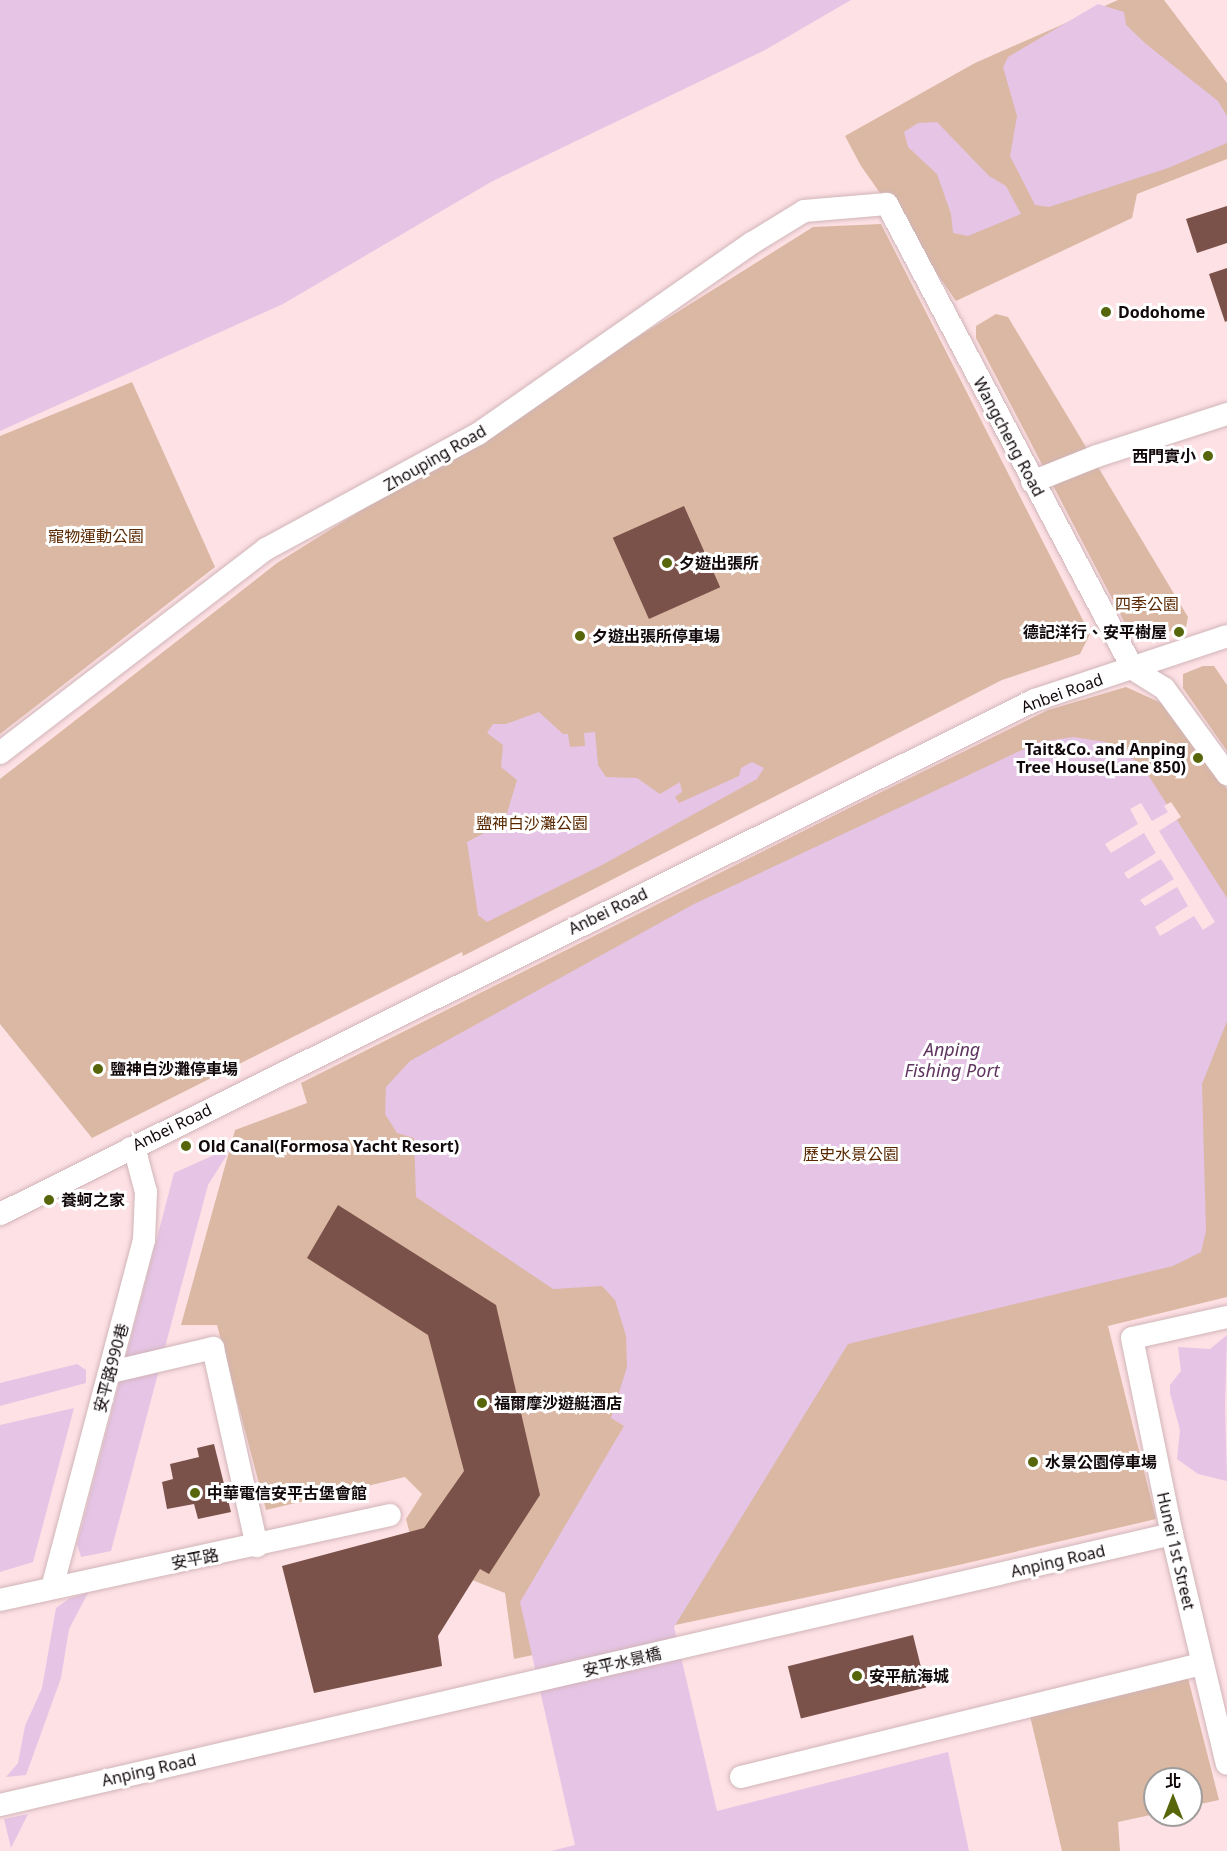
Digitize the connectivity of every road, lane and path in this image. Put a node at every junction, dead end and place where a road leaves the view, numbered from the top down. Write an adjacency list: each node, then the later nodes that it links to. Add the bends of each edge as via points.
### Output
1 (886, 204): 3 (street, Wangcheng Road); 6 (street, Zhouping Road, via 804,211 752,243 478,434 266,549)
2 (1227, 414): 3 (street, via 1097,456)
3 (1032, 482): 5 (street, Wangcheng Road)
4 (1227, 636): 5 (street, Anbei Road)
5 (1133, 669): 7 (street, via 1164,688); 8 (street, Anbei Road, via 1035,700)
6 (0, 753)
7 (1227, 774)
8 (130, 1148): 9 (street, Anbei Road); 11 (street, 安平路990巷, via 142,1178 147,1212 144,1240)
9 (0, 1214)
10 (1227, 1317): 13 (street, Hunei 1st Street, via 1132,1338)
11 (111, 1372): 14 (street, via 213,1348); 15 (street, 安平路990巷)
12 (390, 1515): 14 (street, 安平路)
13 (1172, 1534): 16 (street, Anping Road); 18 (street, Hunei 1st Street)
14 (257, 1546): 15 (street, 安平路)
15 (52, 1588): 17 (street, 安平路)
16 (944, 1589): 19 (street, 安平水景橋)
17 (0, 1600)
18 (1202, 1664): 20 (street, Hunei 1st Street); 21 (street)
19 (299, 1736): 22 (street, Anping Road)
20 (1227, 1764)
21 (741, 1777)
22 (0, 1805)

